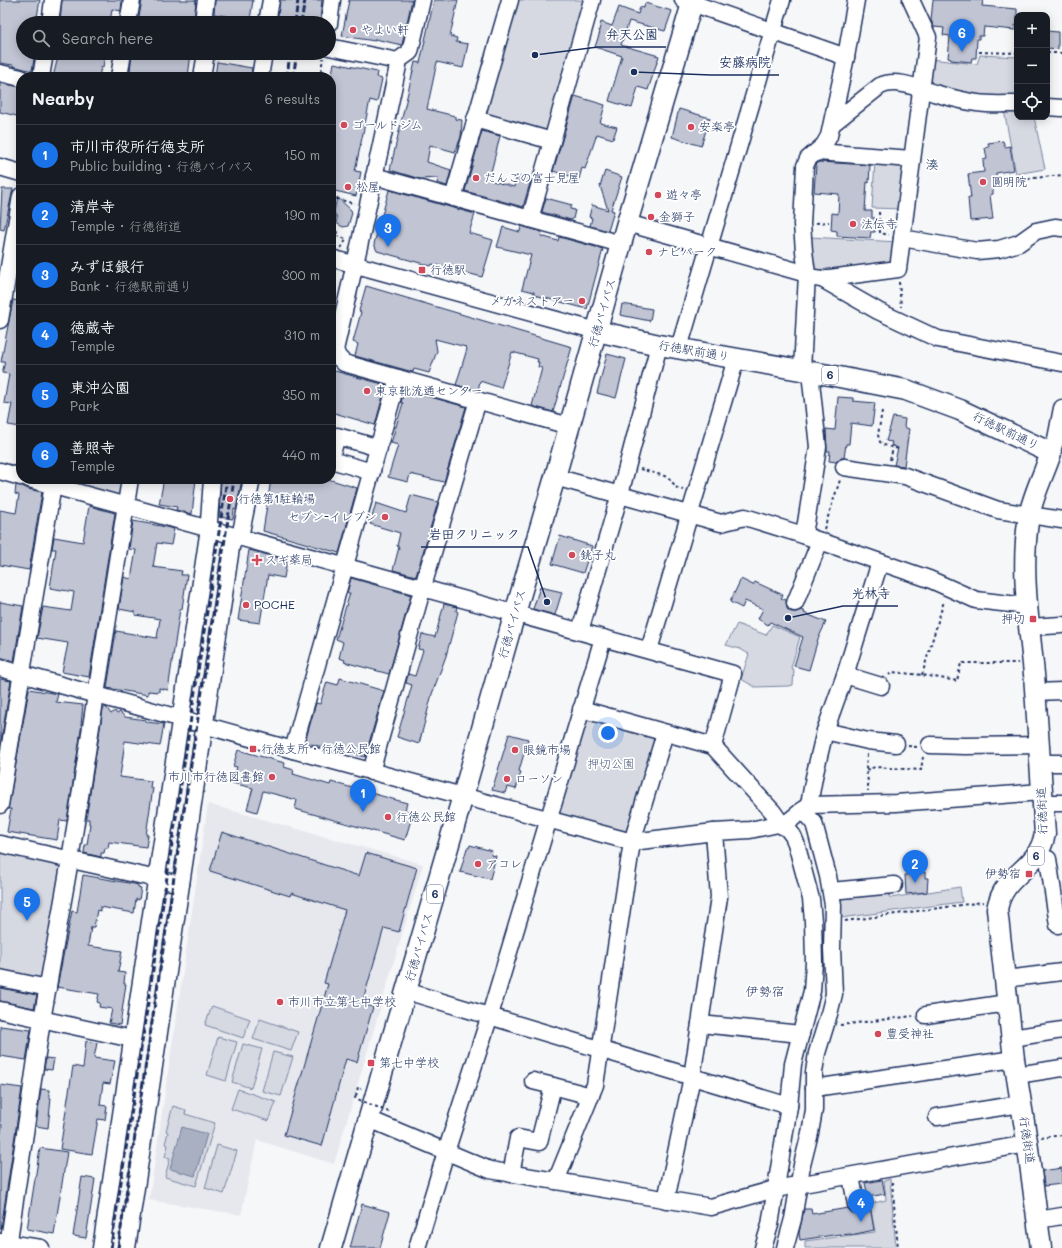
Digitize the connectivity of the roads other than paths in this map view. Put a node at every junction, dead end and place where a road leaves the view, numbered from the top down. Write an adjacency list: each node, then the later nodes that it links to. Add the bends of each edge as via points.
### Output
1 (53, 0): 13 (street)
2 (132, 0): 14 (street)
3 (206, 0): 15 (street)
4 (270, 0): 16 (street)
5 (332, 0): 17 (street)
6 (422, 0): 25 (street, via 410,52)
7 (510, 0): 36 (street)
8 (592, 0): 38 (street)
9 (782, 0): 18 (street)
10 (856, 0): 20 (street)
11 (911, 0): 32 (street, via 928,37)
12 (689, 1): 18 (street); 46 (main road, 行徳バイパス / 6)
13 (51, 16)
14 (129, 16)
15 (204, 16)
16 (268, 16)
17 (330, 16)
18 (773, 32): 20 (street); 51 (street)
19 (336, 52): 25 (street, via 387,58)
20 (846, 57): 37 (street)
21 (44, 60): 27 (street)
22 (122, 60): 28 (street)
23 (205, 60): 29 (street)
24 (263, 60): 30 (street)
25 (396, 62): 43 (street, via 398,66)
26 (0, 72): 31 (street)
27 (42, 72)
28 (120, 72)
29 (203, 72)
30 (261, 72)
31 (16, 77)
32 (922, 88): 33 (street, via 978,104); 37 (street, via 885,84); 40 (street)
33 (1014, 104)
34 (1050, 106): 35 (street)
35 (1062, 108)
36 (475, 119): 38 (street); 44 (street)
37 (832, 124): 39 (street, via 826,140)
38 (552, 141): 45 (street)
39 (817, 152): 40 (street); 55 (street, via 808,159 805,166 802,224 804,251)
40 (912, 159): 49 (street)
41 (0, 167): 42 (street)
42 (16, 172)
43 (374, 176): 44 (street); 53 (street)
44 (453, 198): 45 (street)
45 (530, 219): 50 (street)
46 (627, 223): 50 (main road, 行徳バイパス / 6); 51 (street)
47 (16, 228): 54 (street)
48 (1062, 228): 49 (street, via 1036,231 1019,243 999,249 977,251)
49 (902, 238): 55 (street, via 898,269)
50 (621, 244): 57 (main road, 行徳バイパス / 6)
51 (709, 247): 55 (street); 60 (street)
52 (336, 260): 53 (street, 行徳駅前通り)
53 (354, 265): 57 (street, 行徳駅前通り); 58 (street)
54 (10, 267): 56 (street)
55 (812, 277): 63 (street, via 938,339); 64 (street)
56 (0, 320)
57 (597, 332): 59 (main road, 行徳駅前通り / 6); 68 (main road, 行徳バイパス / 6)
58 (336, 338)
59 (659, 345): 60 (main road, 行徳駅前通り / 6); 83 (street)
60 (680, 348): 62 (main road, 行徳駅前通り / 6)
61 (336, 355): 65 (street, via 344,364)
62 (736, 359): 64 (main road, 行徳駅前通り / 6); 85 (street)
63 (1062, 363)
64 (806, 371): 71 (main road, 行徳駅前通り / 6, via 906,390 930,398); 89 (street, via 818,447)
65 (398, 378): 66 (street); 70 (street)
66 (478, 400): 68 (street); 94 (street)
67 (1062, 408): 71 (street, 行徳街道)
68 (569, 426): 77 (main road, 行徳バイパス / 6)
69 (336, 440): 70 (street, via 337,436)
70 (379, 448): 75 (street)
71 (1051, 453): 86 (main road, 行徳街道 / 6)
72 (336, 461): 75 (street)
73 (844, 467): 86 (street, via 905,476 998,510)
74 (0, 471): 76 (street)
75 (372, 472): 93 (street)
76 (16, 476)
77 (555, 477): 83 (street); 97 (main road, 行徳バイパス / 6)
78 (53, 484): 104 (street)
79 (59, 484): 84 (street)
80 (129, 484): 84 (street)
81 (212, 484): 88 (street)
82 (251, 484): 90 (street, via 242,532)
83 (620, 494): 85 (street); 100 (street)
84 (126, 506): 88 (street); 109 (street)
85 (690, 514): 89 (street, via 721,523 745,517); 102 (street)
86 (1030, 515): 87 (street); 96 (main road, 行徳街道 / 6, via 1026,540)
87 (1062, 520)
88 (208, 528): 90 (street); 111 (street)
89 (803, 535): 91 (street)
90 (237, 536): 93 (street); 112 (street, via 232,541)
91 (820, 541): 92 (street); 95 (street)
92 (880, 562): 96 (street, via 929,579 976,600); 105 (street)
93 (345, 566): 94 (street); 118 (street)
94 (422, 588): 97 (street); 121 (street)
95 (795, 603)
96 (1027, 606): 99 (main road, 行徳街道 / 6)
97 (515, 613): 100 (street); 122 (main road, 行徳バイパス / 6)
98 (1062, 625): 99 (street)
99 (1029, 627): 108 (main road, 行徳街道 / 6)
100 (580, 631): 101 (street)
101 (603, 638): 102 (street); 110 (street)
102 (649, 650): 116 (street, via 734,674)
103 (0, 668): 104 (street)
104 (22, 674): 109 (street); 124 (street)
105 (845, 676): 106 (street); 113 (street)
106 (881, 686)
107 (1062, 691): 108 (street)
108 (1035, 692): 119 (main road, 行徳街道 / 6)
109 (96, 695): 111 (street); 132 (street)
110 (581, 709): 114 (street); 126 (street)
111 (180, 719): 112 (street); 133 (street)
112 (205, 726): 118 (street); 134 (street)
113 (825, 731): 115 (street); 125 (street)
114 (664, 733): 116 (street); 129 (street)
115 (896, 744)
116 (713, 746): 127 (street)
117 (927, 746): 119 (street, via 965,746)
118 (293, 750): 121 (street)
119 (1039, 754): 120 (street); 123 (main road, 行徳街道 / 6)
120 (1062, 763)
121 (371, 772): 122 (street)
122 (463, 796): 126 (street); 142 (main road, 行徳バイパス / 6)
123 (1049, 800): 125 (street); 131 (main road, 行徳街道 / 6, via 1043,844)
124 (0, 805)
125 (806, 808): 127 (street); 136 (street, via 814,824)
126 (549, 820): 129 (street); 146 (street)
127 (783, 826): 128 (street, via 774,824 750,830); 150 (street, via 791,832 796,844 811,899 813,921 812,991)
128 (714, 832): 129 (street); 148 (street, via 719,897)
129 (632, 842): 153 (street)
130 (0, 844): 132 (street)
131 (1050, 857): 137 (street); 140 (main road, 行徳街道 / 6, via 1026,868 1006,886 999,900 997,919)
132 (70, 860): 133 (street); 141 (street)
133 (157, 879): 134 (street); 152 (street)
134 (181, 884): 179 (street)
135 (894, 885): 136 (street)
136 (831, 891): 159 (street, via 834,994 817,1053)
137 (1058, 924)
138 (1062, 972): 140 (street)
139 (0, 978): 141 (street)
140 (1005, 979): 143 (main road, 行徳街道 / 6)
141 (48, 988): 147 (street)
142 (406, 991): 146 (street); 164 (main road, 行徳バイパス / 6)
143 (1007, 1003): 145 (street); 151 (main road, 行徳街道 / 6)
144 (0, 1010): 147 (street)
145 (926, 1015)
146 (490, 1016): 153 (street); 166 (street)
147 (42, 1020): 152 (street); 176 (street, via 10,1233)
148 (700, 1024): 150 (street); 156 (street)
149 (1062, 1030): 151 (street)
150 (801, 1034): 161 (street, via 793,1064)
151 (1012, 1038): 154 (main road, 行徳街道 / 6)
152 (132, 1039): 178 (street)
153 (601, 1049): 156 (street); 160 (street)
154 (1016, 1067): 155 (street); 159 (street); 162 (main road, 行徳街道 / 6)
155 (1062, 1068)
156 (692, 1077): 161 (street); 172 (street)
157 (533, 1082): 158 (street)
158 (552, 1086): 160 (street); 167 (street, via 539,1142 518,1138)
159 (814, 1092): 161 (street); 170 (street, via 814,1110)
160 (591, 1096): 169 (street)
161 (790, 1100): 171 (street)
162 (1021, 1104): 163 (street); 165 (main road, 行徳街道 / 6)
163 (937, 1117)
164 (369, 1119): 166 (street); 180 (main road, 行徳バイパス / 6)
165 (1027, 1142): 168 (street); 175 (main road, 行徳街道 / 6)
166 (446, 1152): 167 (street, via 490,1170); 181 (street)
167 (511, 1174): 169 (street)
168 (851, 1176): 170 (street); 173 (street)
169 (556, 1181): 172 (street)
170 (799, 1185): 171 (street); 183 (street)
171 (776, 1189): 172 (street, via 711,1207); 182 (street)
172 (666, 1200)
173 (856, 1204)
174 (1062, 1216): 175 (street)
175 (1038, 1220): 184 (main road, 行徳街道 / 6)
176 (6, 1244): 177 (street)
177 (41, 1248)
178 (101, 1248)
179 (127, 1248)
180 (331, 1248)
181 (417, 1248)
182 (763, 1248)
183 (785, 1248)
184 (1041, 1248)

